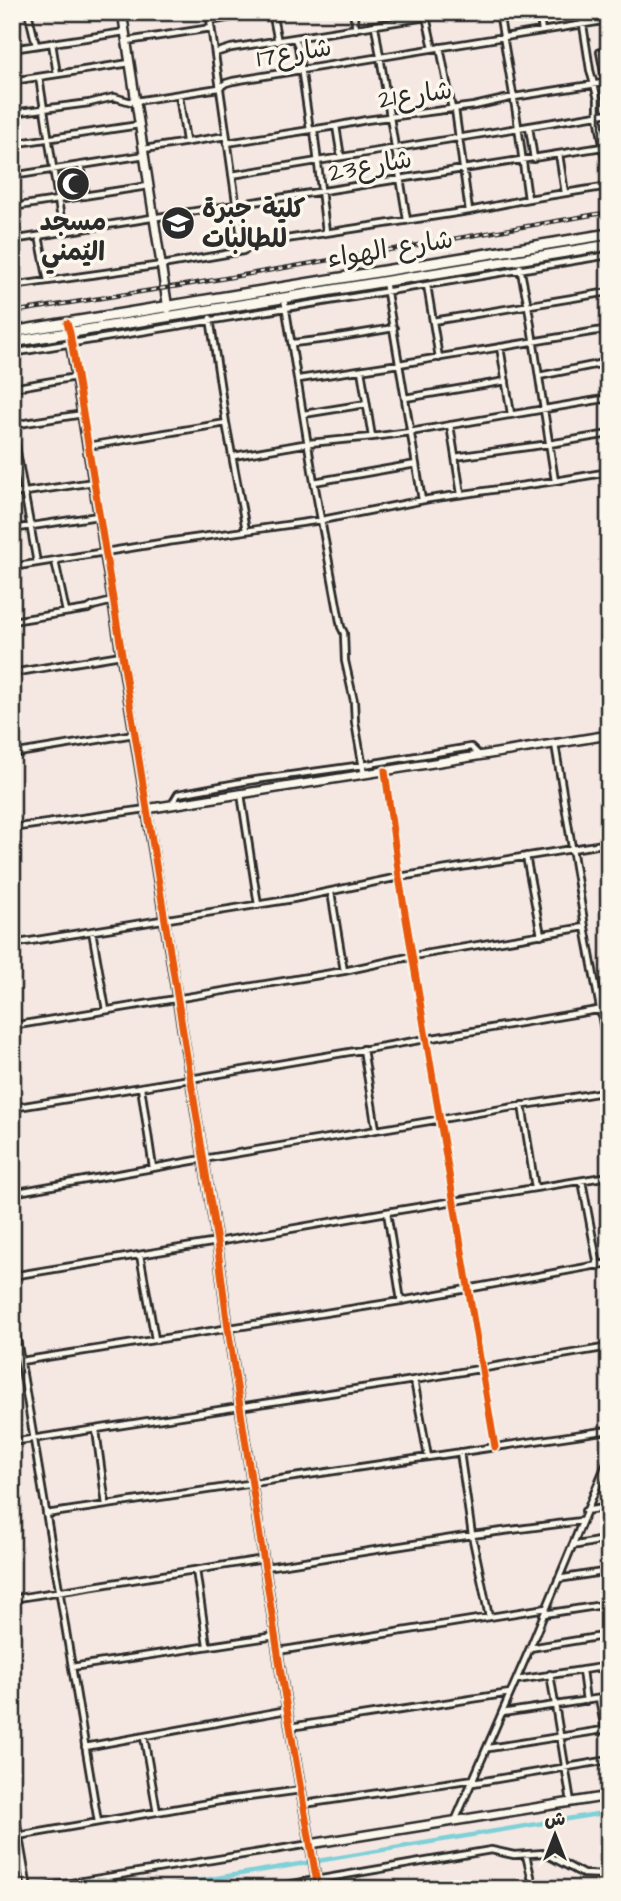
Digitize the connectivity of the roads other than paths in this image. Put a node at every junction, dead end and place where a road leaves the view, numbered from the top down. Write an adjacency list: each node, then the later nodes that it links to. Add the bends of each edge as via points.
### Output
1 (28, 12): 25 (street)
2 (122, 12): 19 (street)
3 (209, 12): 13 (street)
4 (259, 12): 13 (street)
5 (272, 12): 23 (street)
6 (353, 12): 17 (street)
7 (458, 12): 11 (street)
8 (499, 12): 20 (street)
9 (540, 12): 18 (street)
10 (581, 12): 14 (street)
11 (426, 15): 15 (street); 27 (street)
12 (609, 20): 14 (street, شارع17)
13 (210, 21): 16 (street)
14 (583, 24): 18 (street, شارع17); 38 (street)
15 (375, 26): 17 (street); 31 (street)
16 (211, 28): 22 (street); 30 (street)
17 (356, 29): 21 (street)
18 (542, 31): 20 (street, شارع17)
19 (126, 32): 22 (street); 24 (street)
20 (503, 38): 26 (street, شارع17); 41 (street)
21 (295, 39): 23 (street); 33 (street)
22 (127, 41): 32 (street)
23 (278, 42): 30 (street)
24 (52, 43): 25 (street); 34 (street)
25 (36, 45): 28 (street)
26 (440, 47): 27 (street, شارع17); 44 (street)
27 (433, 48): 31 (street, شارع17)
28 (12, 49)
29 (600, 52): 37 (street)
30 (215, 53): 39 (street)
31 (380, 57): 33 (street, شارع17); 48 (street)
32 (131, 63): 34 (street); 42 (street)
33 (301, 70): 39 (street, شارع17, via 233,80); 53 (street)
34 (57, 74): 35 (street)
35 (38, 77): 36 (street); 43 (street)
36 (12, 82)
37 (607, 82): 38 (street, شارع21)
38 (593, 84): 41 (street, شارع21); 47 (street)
39 (219, 88): 40 (street, شارع17); 54 (street)
40 (179, 95): 42 (street, شارع17); 57 (street)
41 (514, 97): 44 (street, شارع21); 52 (street)
42 (136, 98): 43 (street, شارع17); 49 (street)
43 (43, 108): 45 (street, شارع17); 55 (street)
44 (453, 109): 48 (street, شارع21); 56 (street)
45 (12, 113)
46 (609, 113): 47 (street)
47 (598, 115): 51 (street); 60 (street)
48 (390, 117): 50 (street, شارع21); 61 (street)
49 (140, 124): 55 (street); 62 (street)
50 (336, 127): 53 (street, شارع21); 64 (street)
51 (529, 127): 52 (street); 65 (street)
52 (518, 128): 56 (street); 67 (street)
53 (312, 130): 58 (street, شارع21); 66 (street)
54 (226, 136): 57 (street); 58 (street)
55 (49, 138): 59 (street); 69 (street)
56 (458, 138): 61 (street); 70 (street)
57 (186, 141): 62 (street)
58 (227, 143): 71 (street)
59 (12, 144)
60 (606, 147): 63 (street, شارع23); 74 (street)
61 (395, 148): 64 (street); 73 (street)
62 (144, 152): 68 (street); 75 (street)
63 (559, 155): 65 (street, شارع23); 77 (street)
64 (341, 157): 66 (street)
65 (534, 159): 67 (street, شارع23)
66 (317, 160): 71 (street); 76 (street)
67 (522, 161): 70 (street, شارع23); 79 (street)
68 (80, 165): 69 (street); 78 (street)
69 (54, 170): 72 (street); 80 (street)
70 (462, 170): 73 (street, شارع23); 83 (street)
71 (232, 175): 81 (street)
72 (12, 176)
73 (400, 179): 76 (street, شارع23); 85 (street)
74 (609, 184): 77 (street)
75 (149, 186): 78 (street); 84 (street)
76 (320, 193): 81 (street, شارع23); 87 (street)
77 (565, 193): 79 (street)
78 (86, 196): 80 (street)
79 (528, 199): 83 (street)
80 (58, 200): 82 (street); 86 (street)
81 (237, 205): 84 (street, شارع23); 92 (street)
82 (12, 207)
83 (469, 211): 85 (street)
84 (155, 218): 86 (street, شارع23); 95 (street)
85 (407, 220): 87 (street)
86 (63, 232): 89 (street, شارع23)
87 (326, 232): 92 (street, via 260,243)
88 (609, 234): 102 (highway, شارع الهواء)
89 (39, 236): 90 (street, شارع23); 96 (street)
90 (12, 240)
91 (609, 245): 94 (highway, شارع الهواء)
92 (243, 251): 95 (street)
93 (609, 255): 94 (street)
94 (519, 264): 97 (street); 99 (highway, شارع الهواء); 103 (street)
95 (162, 265): 96 (street); 102 (street)
96 (48, 281): 98 (street)
97 (426, 285): 99 (street); 106 (street)
98 (12, 286)
99 (386, 286): 101 (highway, شارع الهواء); 108 (street)
100 (609, 292): 103 (street)
101 (286, 303): 104 (highway, شارع الهواء); 114 (street)
102 (168, 306): 105 (street); 107 (highway, شارع الهواء)
103 (528, 306): 106 (street); 113 (street)
104 (210, 315): 105 (highway, شارع الهواء); 111 (street); 133 (street)
105 (169, 317): 111 (highway, شارع الهواء)
106 (433, 321): 117 (street)
107 (67, 323): 110 (highway, شارع الهواء); 111 (street)
108 (394, 328): 114 (street); 119 (street)
109 (607, 329): 113 (street); 118 (street)
110 (12, 332)
111 (70, 338): 112 (highway, شارع الهواء); 116 (street); 122 (street)
112 (12, 342)
113 (534, 342): 115 (street); 121 (street)
114 (293, 343): 123 (street)
115 (499, 347): 117 (street); 124 (street)
116 (12, 353)
117 (439, 358): 119 (street)
118 (609, 360): 121 (street)
119 (400, 364): 120 (street); 126 (street)
120 (361, 370): 123 (street); 128 (street)
121 (539, 376): 129 (street)
122 (76, 377): 125 (street); 130 (street)
123 (299, 379): 131 (street)
124 (506, 381): 126 (street); 132 (street)
125 (12, 388)
126 (405, 398): 136 (street)
127 (609, 398): 129 (street)
128 (366, 404): 131 (street); 138 (street)
129 (543, 408): 132 (street); 140 (street)
130 (83, 414): 134 (street); 141 (street)
131 (304, 414): 139 (street)
132 (511, 414): 135 (street)
133 (226, 423): 141 (street); 142 (street)
134 (12, 425): 149 (street)
135 (450, 425): 136 (street); 143 (street)
136 (410, 432): 138 (street); 144 (street)
137 (609, 434): 140 (street)
138 (372, 437): 139 (street)
139 (309, 443): 142 (street); 146 (street)
140 (549, 444): 143 (street); 147 (street)
141 (88, 446): 148 (street)
142 (233, 456): 157 (street)
143 (455, 457): 151 (street)
144 (416, 464): 146 (street); 152 (street)
145 (609, 472): 147 (street)
146 (314, 481): 154 (street)
147 (555, 481): 151 (street)
148 (94, 482): 149 (street); 153 (street)
149 (24, 492): 150 (street); 155 (street)
150 (12, 494)
151 (461, 494): 152 (street)
152 (422, 500): 154 (street)
153 (99, 515): 155 (street); 158 (street)
154 (322, 520): 157 (street); 172 (street)
155 (30, 526): 156 (street); 160 (street)
156 (12, 529)
157 (246, 530): 158 (street)
158 (105, 553): 159 (street); 162 (street)
159 (55, 561): 160 (street); 163 (street)
160 (37, 563): 161 (street)
161 (12, 567)
162 (113, 601): 163 (street); 165 (street)
163 (66, 612): 164 (street)
164 (12, 621)
165 (122, 655): 166 (street); 167 (street)
166 (12, 673)
167 (134, 734): 170 (street); 177 (street)
168 (609, 735): 169 (street)
169 (555, 743): 171 (street); 180 (street)
170 (12, 754)
171 (480, 756): 172 (street, via 471,747); 173 (street)
172 (363, 765): 174 (street); 176 (street, via 187,792 175,796)
173 (385, 771): 174 (street); 182 (street)
174 (364, 774): 175 (street)
175 (241, 794): 176 (street); 184 (street)
176 (172, 805): 177 (street)
177 (146, 808): 178 (street); 185 (street)
178 (12, 828)
179 (609, 843): 180 (street)
180 (573, 848): 181 (street); 186 (street)
181 (527, 856): 182 (street); 188 (street)
182 (399, 877): 183 (street); 190 (street)
183 (331, 892): 184 (street); 191 (street)
184 (258, 905): 185 (street)
185 (164, 920): 187 (street); 192 (street)
186 (585, 927): 188 (street); 194 (street)
187 (92, 931): 189 (street); 195 (street)
188 (541, 935): 190 (street)
189 (12, 944)
190 (413, 956): 191 (street); 197 (street)
191 (344, 971): 192 (street)
192 (176, 998): 195 (street); 200 (street)
193 (609, 1008): 194 (street)
194 (600, 1009): 197 (street); 199 (street)
195 (106, 1010): 196 (street)
196 (12, 1026)
197 (427, 1038): 198 (street); 205 (street)
198 (363, 1049): 200 (street); 206 (street)
199 (609, 1057)
200 (190, 1079): 201 (street); 207 (street)
201 (141, 1087): 204 (street); 208 (street)
202 (609, 1091): 203 (street)
203 (522, 1105): 205 (street); 211 (street)
204 (12, 1108)
205 (439, 1119): 206 (street); 213 (street)
206 (376, 1129): 207 (street)
207 (203, 1159): 208 (street); 215 (street)
208 (153, 1168): 212 (street)
209 (609, 1176): 210 (street)
210 (582, 1181): 211 (street); 218 (street)
211 (535, 1188): 213 (street)
212 (12, 1193)
213 (453, 1201): 214 (street); 220 (street)
214 (387, 1212): 215 (street); 221 (street)
215 (217, 1242): 216 (street); 223 (street)
216 (140, 1255): 219 (street); 224 (street)
217 (609, 1264): 218 (street)
218 (598, 1266): 220 (street)
219 (12, 1276)
220 (469, 1288): 221 (street); 227 (street)
221 (401, 1301): 223 (street)
222 (12, 1309): 226 (street)
223 (228, 1328): 224 (street); 229 (street)
224 (155, 1339): 226 (street)
225 (609, 1347): 227 (street)
226 (21, 1362): 232 (street)
227 (481, 1368): 228 (street); 234 (street)
228 (414, 1380): 229 (street); 236 (street)
229 (241, 1407): 230 (street); 240 (street)
230 (96, 1430): 232 (street); 241 (street)
231 (609, 1430): 234 (street)
232 (34, 1439): 233 (street); 244 (street)
233 (12, 1442)
234 (495, 1447): 235 (street)
235 (460, 1452): 236 (street); 246 (street)
236 (428, 1457): 240 (street)
237 (609, 1457): 239 (street)
238 (609, 1478): 239 (street)
239 (599, 1479): 243 (street)
240 (253, 1483): 241 (street); 249 (street)
241 (106, 1505): 244 (street)
242 (609, 1507): 243 (street)
243 (585, 1511): 245 (street)
244 (46, 1514): 253 (street)
245 (581, 1521): 246 (street); 248 (street)
246 (472, 1535): 249 (street); 257 (street)
247 (609, 1539): 248 (street)
248 (571, 1546): 252 (street)
249 (265, 1563): 250 (street); 259 (street)
250 (196, 1570): 253 (street); 260 (street)
251 (609, 1571): 252 (street)
252 (558, 1580): 256 (street)
253 (60, 1592): 254 (street); 264 (street)
254 (12, 1599)
255 (609, 1604): 256 (street)
256 (545, 1611): 257 (street); 261 (street)
257 (489, 1617): 262 (street)
258 (609, 1635): 261 (street)
259 (276, 1636): 260 (street); 262 (street)
260 (207, 1646): 264 (street)
261 (530, 1648): 267 (street)
262 (278, 1651): 273 (street)
263 (609, 1666): 265 (street)
264 (72, 1667): 279 (street)
265 (582, 1670): 266 (street); 271 (street)
266 (550, 1674): 267 (street); 272 (street)
267 (517, 1680): 268 (street)
268 (510, 1693): 274 (street); 275 (street)
269 (609, 1697): 270 (street)
270 (599, 1699): 271 (street); 276 (street)
271 (586, 1701): 272 (street)
272 (555, 1705): 274 (street); 278 (street)
273 (288, 1710): 275 (street); 277 (street)
274 (502, 1713): 280 (street)
275 (290, 1727): 284 (street)
276 (607, 1730): 278 (street)
277 (144, 1737): 279 (street); 289 (street)
278 (559, 1738): 280 (street); 282 (street)
279 (85, 1747): 290 (street)
280 (488, 1748): 283 (street)
281 (609, 1760): 282 (street)
282 (565, 1768): 283 (street); 287 (street)
283 (473, 1781): 288 (street); 291 (street)
284 (301, 1790): 288 (street); 289 (street)
285 (12, 1796): 292 (street)
286 (609, 1796): 287 (street)
287 (570, 1802): 291 (street)
288 (303, 1804): 294 (street)
289 (157, 1812): 290 (street)
290 (98, 1822): 292 (street)
291 (454, 1822): 294 (street)
292 (19, 1835): 293 (street); 298 (street)
293 (12, 1837)
294 (310, 1844): 297 (street); 299 (street)
295 (526, 1854): 296 (street, via 544,1853 583,1874); 297 (street, via 491,1850); 302 (street)
296 (609, 1875)
297 (317, 1880): 300 (street); 301 (street)
298 (28, 1889)
299 (34, 1889)
300 (263, 1889)
301 (318, 1889)
302 (534, 1889)

